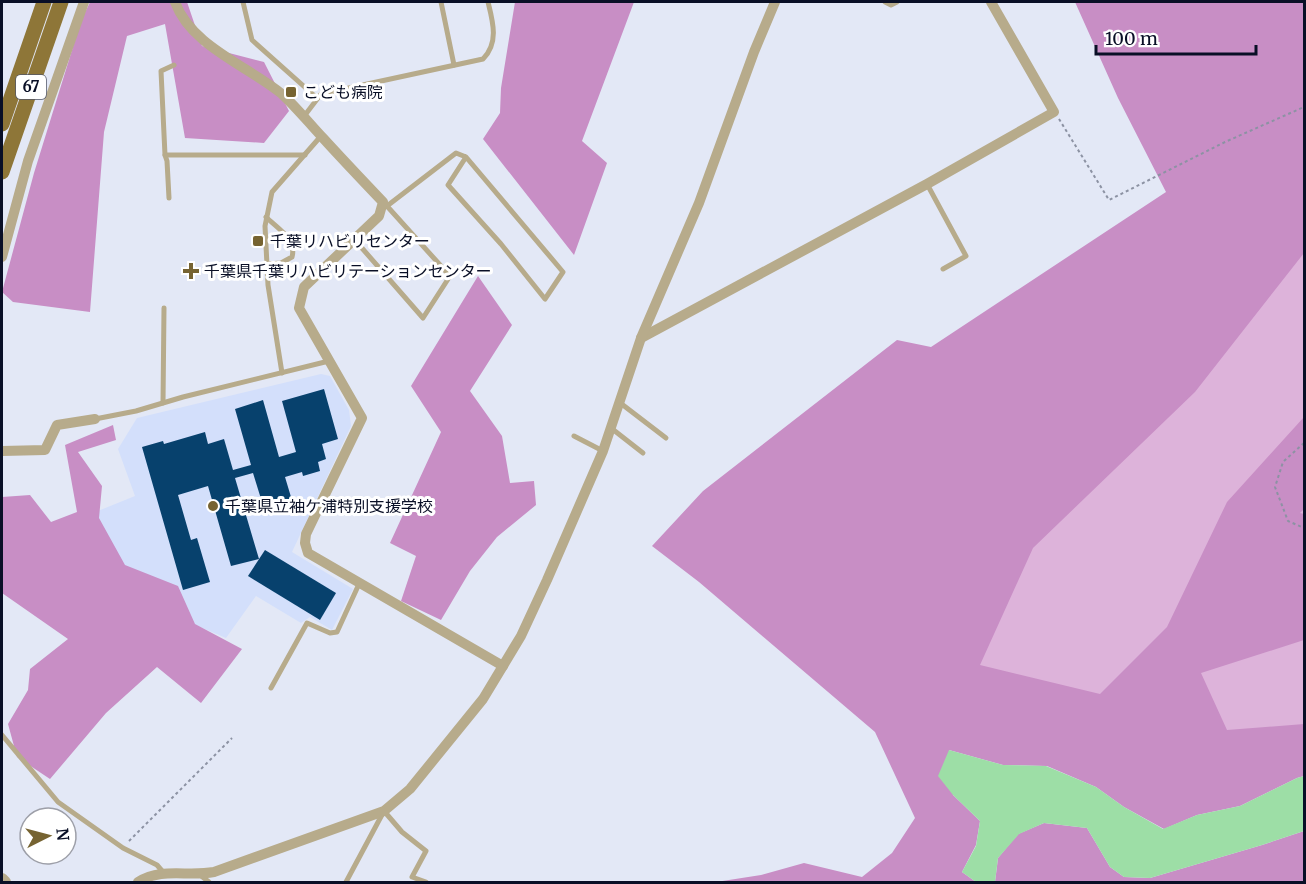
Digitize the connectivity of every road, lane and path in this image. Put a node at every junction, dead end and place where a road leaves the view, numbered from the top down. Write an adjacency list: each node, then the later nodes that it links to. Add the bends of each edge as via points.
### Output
1 (44, 2): 18 (main road, 67)
2 (62, 2): 23 (main road, 67)
3 (84, 2): 29 (street, via 28,161)
4 (175, 2): 17 (street, via 180,14 208,44 280,93)
5 (243, 2): 14 (lane, via 252,40)
6 (441, 2): 13 (lane)
7 (488, 2): 13 (lane, via 494,27 492,50 483,59)
8 (775, 2): 33 (street, via 699,203)
9 (885, 2): 10 (lane)
10 (897, 2)
11 (991, 2): 16 (street)
12 (174, 65): 21 (lane, via 161,71)
13 (454, 65): 14 (lane)
14 (317, 98): 17 (lane)
15 (1305, 107): 16 (path, via 1224,142 1109,200)
16 (1054, 112): 24 (street)
17 (304, 115): 19 (street)
18 (2, 124)
19 (321, 136): 20 (lane); 26 (street)
20 (305, 154): 21 (lane); 27 (lane, via 272,192)
21 (165, 155): 25 (lane)
22 (466, 157): 22 (lane, via 563,272 545,299 448,185); 26 (lane, via 456,153)
23 (2, 172)
24 (927, 184): 31 (lane, via 966,256); 33 (street)
25 (169, 198)
26 (385, 204): 28 (street, via 379,216); 28 (lane, via 450,276 423,318)
27 (266, 217): 30 (lane); 30 (lane, via 291,241 294,249 292,257)
28 (354, 239): 34 (street, via 304,287 299,308)
29 (2, 257)
30 (267, 264): 35 (lane)
31 (943, 269)
32 (164, 308): 37 (lane)
33 (641, 338): 36 (street)
34 (331, 360): 35 (lane); 47 (street, via 362,418 305,543 308,554)
35 (282, 373): 37 (lane)
36 (619, 402): 39 (street); 41 (lane)
37 (164, 403): 38 (lane)
38 (95, 419): 43 (street, via 57,425 45,450)
39 (611, 428): 44 (street); 45 (lane)
40 (574, 436): 44 (lane)
41 (666, 438)
42 (1305, 443): 46 (path, via 1284,462 1275,487 1288,521)
43 (2, 451)
44 (603, 451): 48 (street, via 521,636)
45 (643, 453)
46 (1305, 528)
47 (359, 584): 48 (street); 49 (lane, via 337,632 330,633 308,623)
48 (503, 666): 52 (street, via 483,699 427,769)
49 (271, 688)
50 (2, 735): 53 (lane, via 58,802)
51 (232, 738): 53 (path)
52 (384, 811): 55 (street); 60 (lane); 61 (lane, via 426,851 412,877)
53 (123, 848): 54 (lane)
54 (163, 872): 55 (street); 58 (street)
55 (200, 875): 59 (lane)
56 (2, 879): 57 (street)
57 (5, 882)
58 (138, 882)
59 (209, 882)
60 (346, 882)
61 (426, 882)

